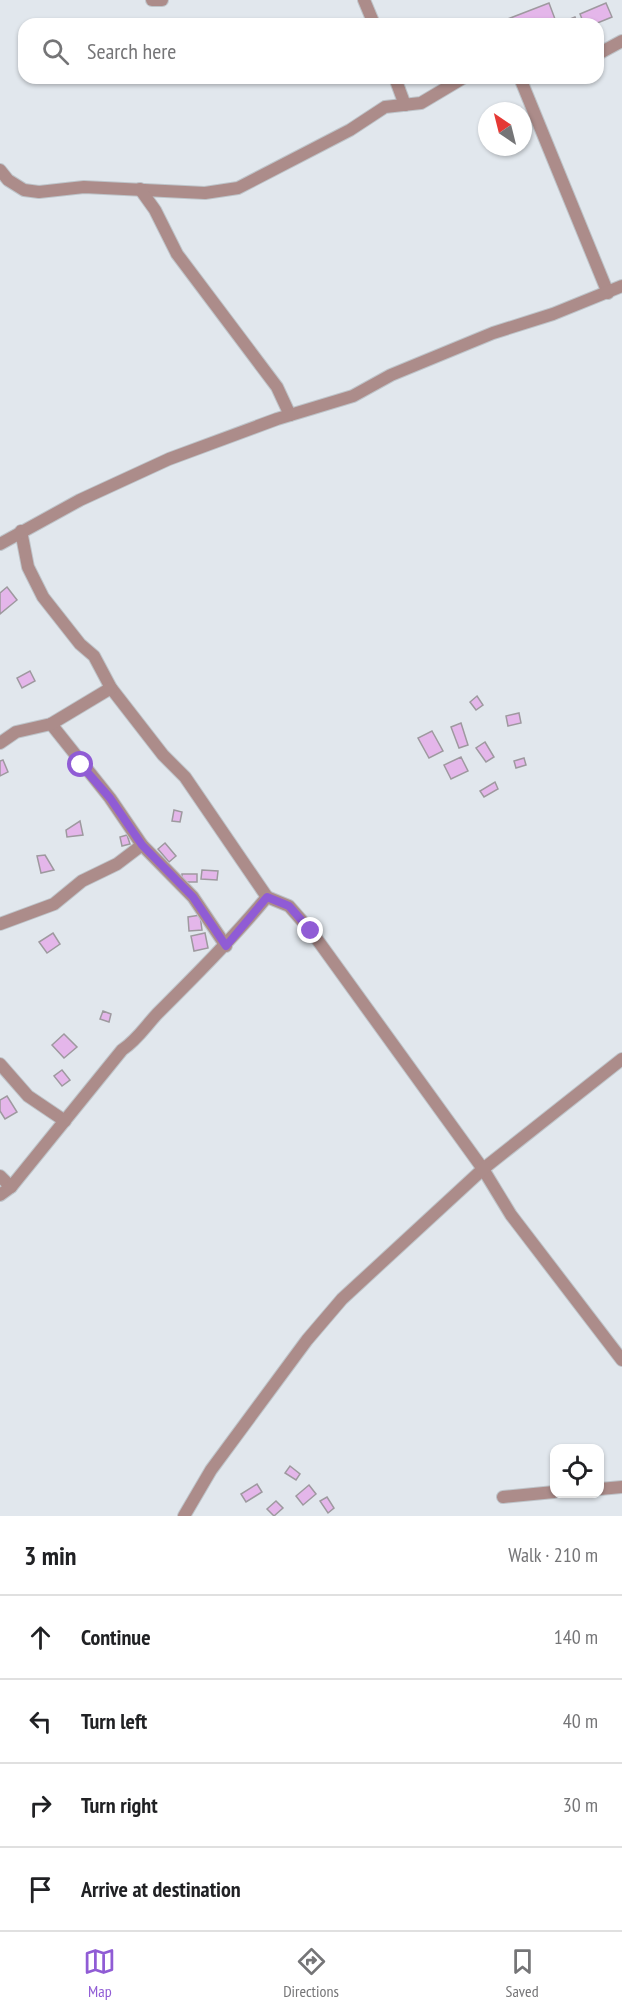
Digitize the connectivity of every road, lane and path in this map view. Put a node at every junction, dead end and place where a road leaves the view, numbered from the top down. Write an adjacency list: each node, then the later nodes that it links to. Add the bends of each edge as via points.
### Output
1 (152, 0): 2 (street)
2 (162, 0)
3 (364, 0): 4 (street)
4 (372, 18)
5 (622, 41): 6 (street)
6 (604, 51)
7 (397, 84): 10 (street)
8 (452, 84): 10 (street, via 421,102)
9 (528, 84): 16 (street)
10 (405, 105): 13 (street, via 385,107 371,114 248,184 205,193)
11 (0, 170): 12 (street, via 24,190)
12 (140, 189): 13 (street); 14 (street)
13 (168, 190): 14 (street)
14 (155, 210): 17 (street, via 177,254 277,387)
15 (622, 286): 16 (street)
16 (608, 293): 17 (street, via 493,333 391,375 353,396)
17 (290, 416): 18 (street, via 169,459)
18 (21, 531): 19 (street); 20 (street, via 28,567 43,597 94,656)
19 (0, 544)
20 (111, 688): 21 (street); 24 (street, via 163,755 186,777)
21 (51, 724): 22 (street, via 16,732); 23 (street)
22 (0, 743)
23 (142, 845): 25 (street, via 117,864 82,881 54,904); 26 (street, via 193,897)
24 (267, 897): 26 (street); 30 (street, via 289,906 311,931)
25 (0, 924)
26 (226, 946): 29 (street, via 154,1017 136,1041 122,1050)
27 (622, 1059): 30 (street)
28 (0, 1064): 29 (street, via 28,1096)
29 (65, 1121): 32 (street)
30 (483, 1169): 34 (street, via 511,1215); 39 (street, via 321,1323 211,1470)
31 (0, 1176): 32 (street)
32 (11, 1187): 33 (street)
33 (0, 1196)
34 (622, 1360)
35 (622, 1487): 36 (street)
36 (604, 1489)
37 (550, 1492): 38 (street)
38 (503, 1497)
39 (184, 1516)

